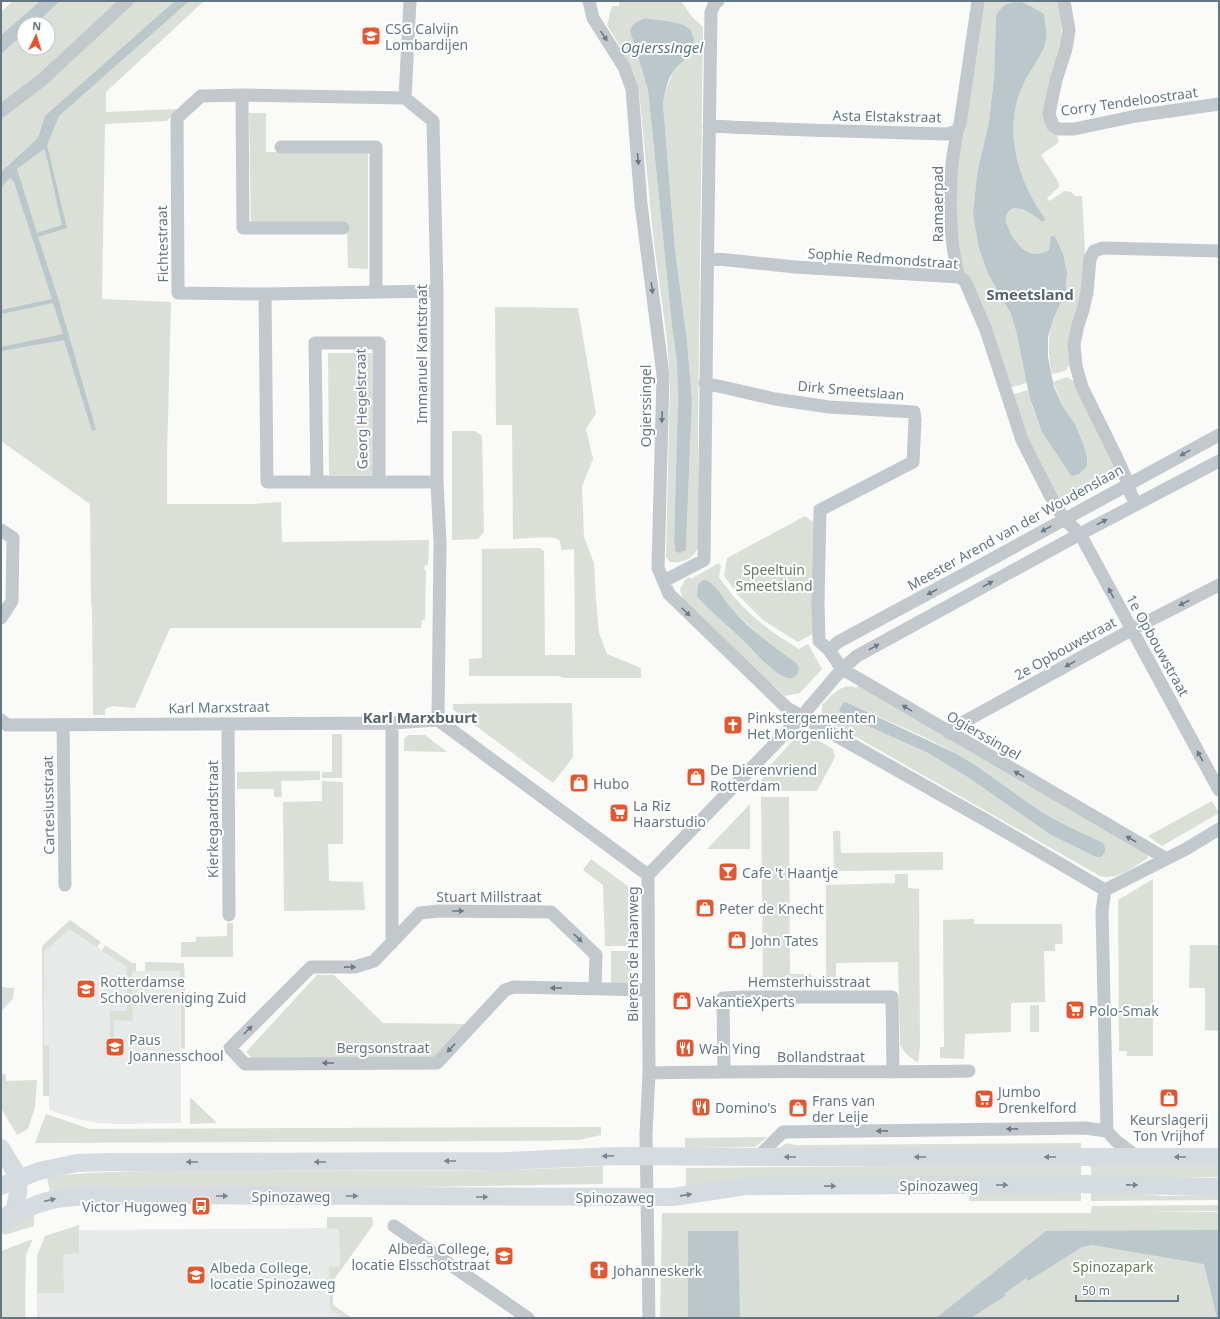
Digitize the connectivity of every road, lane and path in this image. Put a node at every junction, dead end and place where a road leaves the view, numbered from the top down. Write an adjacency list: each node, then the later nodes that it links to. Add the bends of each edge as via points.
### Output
1 (127, 1): 10 (street, via 43,79)
2 (410, 1): 8 (street)
3 (589, 1): 32 (street, Ogierssingel, one-way to 32, via 593,18 624,67 632,89 641,204 663,374 658,568)
4 (978, 1): 12 (street, Asta Elstakstraat, via 960,124)
5 (1064, 1): 9 (street, Corry Tendeloostraat, via 1069,30 1049,114 1053,126 1059,129 1074,129 1136,116)
6 (714, 6): 11 (street)
7 (242, 96): 8 (street, Fichtestraat); 14 (street, via 244,228); 20 (street, Fichtestraat, via 201,96 177,118 178,293)
8 (405, 98): 18 (street, Immanuel Kantstraat, via 432,121)
9 (1219, 104)
10 (1, 111)
11 (709, 126): 12 (street, Asta Elstakstraat, via 884,133 947,134); 16 (street)
12 (956, 131): 17 (street, Ramaerpad, via 952,163 951,230)
13 (281, 147): 19 (street, via 376,147)
14 (342, 228)
15 (1219, 250): 27 (street, via 1103,248 1094,251 1090,259 1087,292 1074,344 1076,366 1082,387)
16 (708, 258): 17 (street, Sophie Redmondstraat, via 795,267); 21 (street)
17 (959, 277): 29 (street, Sophie Redmondstraat, via 965,281 986,330 1022,440)
18 (437, 291): 19 (street, Fichtestraat); 26 (street, Immanuel Kantstraat)
19 (376, 292): 20 (street, Fichtestraat)
20 (265, 294): 24 (street, Georg Hegelstraat, via 267,482)
21 (705, 383): 32 (street, via 704,560); 36 (street, Dirk Smeetslaan, via 775,399 829,407 914,412 913,462 820,510 819,641)
22 (1219, 434): 27 (street, Meester Arend van der Woudenslaan, one-way to 27)
23 (1219, 461): 28 (street)
24 (317, 482): 25 (street, Georg Hegelstraat); 25 (street, Georg Hegelstraat, via 315,343 379,343)
25 (379, 482): 26 (street, Georg Hegelstraat)
26 (437, 482): 40 (street, Immanuel Kantstraat, via 440,550)
27 (1128, 484): 28 (street); 29 (street, Meester Arend van der Woudenslaan)
28 (1136, 504): 31 (street, one-way to 28)
29 (1064, 519): 31 (street, 1e Opbouwstraat); 36 (street, Meester Arend van der Woudenslaan, one-way to 36, via 838,642)
30 (1, 530): 34 (street, via 13,538 12,601)
31 (1080, 534): 35 (street, 1e Opbouwstraat, one-way to 31); 37 (street, one-way to 31, via 857,656)
32 (664, 581): 38 (street, Ogierssingel, one-way to 38, via 669,594 695,620 787,708)
33 (1219, 585): 35 (street, 2e Opbouwstraat, one-way to 35)
34 (1, 618)
35 (1131, 630): 44 (street, 2e Opbouwstraat, one-way to 44, via 962,723); 45 (street, 1e Opbouwstraat, one-way to 35)
36 (828, 650): 37 (street)
37 (842, 669): 38 (street); 44 (street, Ogierssingel, one-way to 37)
38 (801, 716): 48 (street, Bierens de Haanweg); 50 (street, Ogierssingel)
39 (1, 720): 43 (street, Karl Marxstraat, via 7,724)
40 (438, 720): 41 (street, Karl Marxstraat); 48 (street)
41 (392, 723): 42 (street, Karl Marxstraat); 52 (street)
42 (228, 724): 43 (street, Karl Marxstraat); 51 (street, Kierkegaardstraat)
43 (63, 725): 49 (street, Cartesiusstraat)
44 (950, 733): 47 (street, Ogierssingel, one-way to 44)
45 (1219, 790)
46 (1219, 829): 47 (street)
47 (1165, 858): 50 (street)
48 (648, 875): 55 (street, Bierens de Haanweg)
49 (65, 885)
50 (1105, 890): 60 (street, via 1102,911)
51 (228, 915)
52 (392, 943): 53 (street, Stuart Millstraat, one-way to 52, via 355,967 374,961); 54 (street, Stuart Millstraat, one-way to 54, via 420,913 551,912 596,955)
53 (311, 967): 54 (street, Bergsonstraat, one-way to 53, via 514,987 505,990 437,1063 245,1064 230,1048)
54 (595, 989): 55 (street, Bergsonstraat)
55 (648, 990): 59 (street, Bierens de Haanweg)
56 (724, 1071): 58 (street, Bollandstraat); 58 (street, Hemsterhuisstraat, via 723,998 892,997); 59 (street, Bollandstraat)
57 (968, 1071): 58 (street, Bollandstraat)
58 (893, 1072)
59 (649, 1073): 62 (street, Bierens de Haanweg)
60 (1107, 1131): 63 (street, one-way to 63, via 1077,1128 783,1132); 64 (street)
61 (1, 1148): 66 (main road)
62 (647, 1156): 63 (main road, Spinozaweg); 66 (main road, Spinozaweg, one-way to 66, via 498,1161 77,1163); 69 (street, Bierens de Haanweg)
63 (758, 1157): 64 (main road, Spinozaweg, one-way to 63)
64 (1137, 1157): 65 (main road, Spinozaweg, one-way to 64)
65 (1219, 1157)
66 (18, 1178): 67 (main road); 70 (main road, Spinozaweg, via 18,1192)
67 (1, 1186)
68 (1219, 1187): 69 (main road, Spinozaweg, one-way to 68, via 673,1197 746,1186 1086,1184)
69 (647, 1196): 70 (main road, Spinozaweg, one-way to 69, via 55,1199 94,1195); 73 (street, Bierens de Haanweg)
70 (5, 1214)
71 (394, 1226): 72 (street)
72 (528, 1318)
73 (649, 1318)

